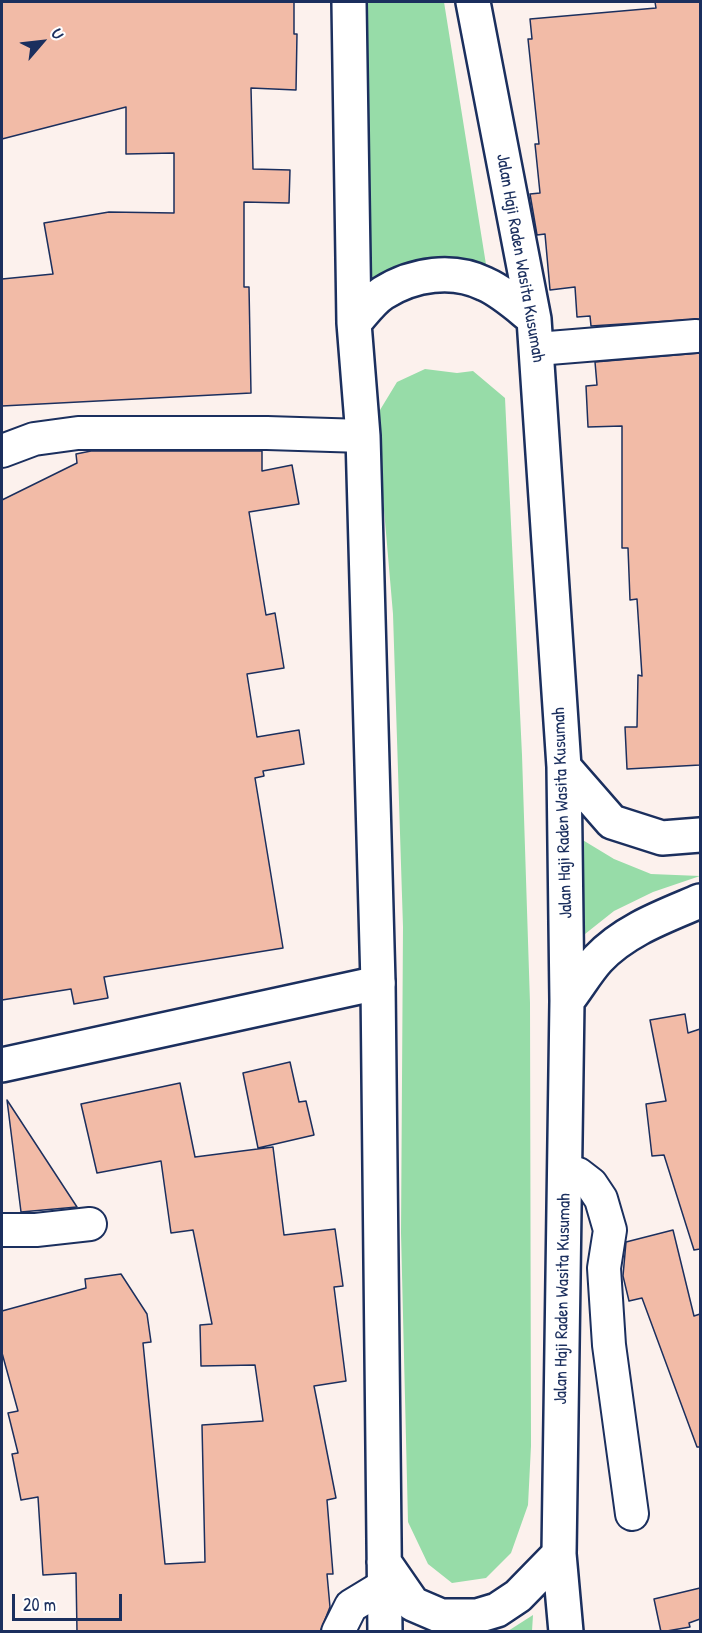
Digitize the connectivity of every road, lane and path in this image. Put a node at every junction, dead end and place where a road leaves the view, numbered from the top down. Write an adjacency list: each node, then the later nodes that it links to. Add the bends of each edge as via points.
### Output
1 (349, 2): 3 (main road)
2 (473, 2): 4 (main road, Jalan Haji Raden Wasita Kusumah)
3 (354, 322): 4 (main road, via 382,294 410,279 442,274 466,276 486,284); 6 (main road)
4 (536, 334): 5 (street); 8 (main road, Jalan Haji Raden Wasita Kusumah)
5 (696, 336)
6 (363, 436): 7 (street, via 78,433 34,439); 11 (main road)
7 (2, 451)
8 (564, 767): 9 (main road, via 612,822 662,838); 12 (main road, Jalan Haji Raden Wasita Kusumah)
9 (700, 835)
10 (700, 902): 12 (main road, via 624,938 599,958)
11 (378, 983): 13 (main road); 19 (main road)
12 (567, 1000): 14 (main road, Jalan Haji Raden Wasita Kusumah)
13 (2, 1065)
14 (565, 1170): 17 (street, via 591,1184 601,1199 610,1230 604,1268 609,1345); 18 (main road, Jalan Haji Raden Wasita Kusumah)
15 (90, 1224): 16 (street)
16 (2, 1230)
17 (632, 1514)
18 (559, 1554): 19 (main road, via 518,1596 497,1610 477,1616 441,1616 413,1604); 22 (main road, Jalan Haji Raden Wasita Kusumah)
19 (384, 1574): 20 (street, via 351,1606); 21 (main road)
20 (338, 1632)
21 (385, 1632)
22 (566, 1632)

